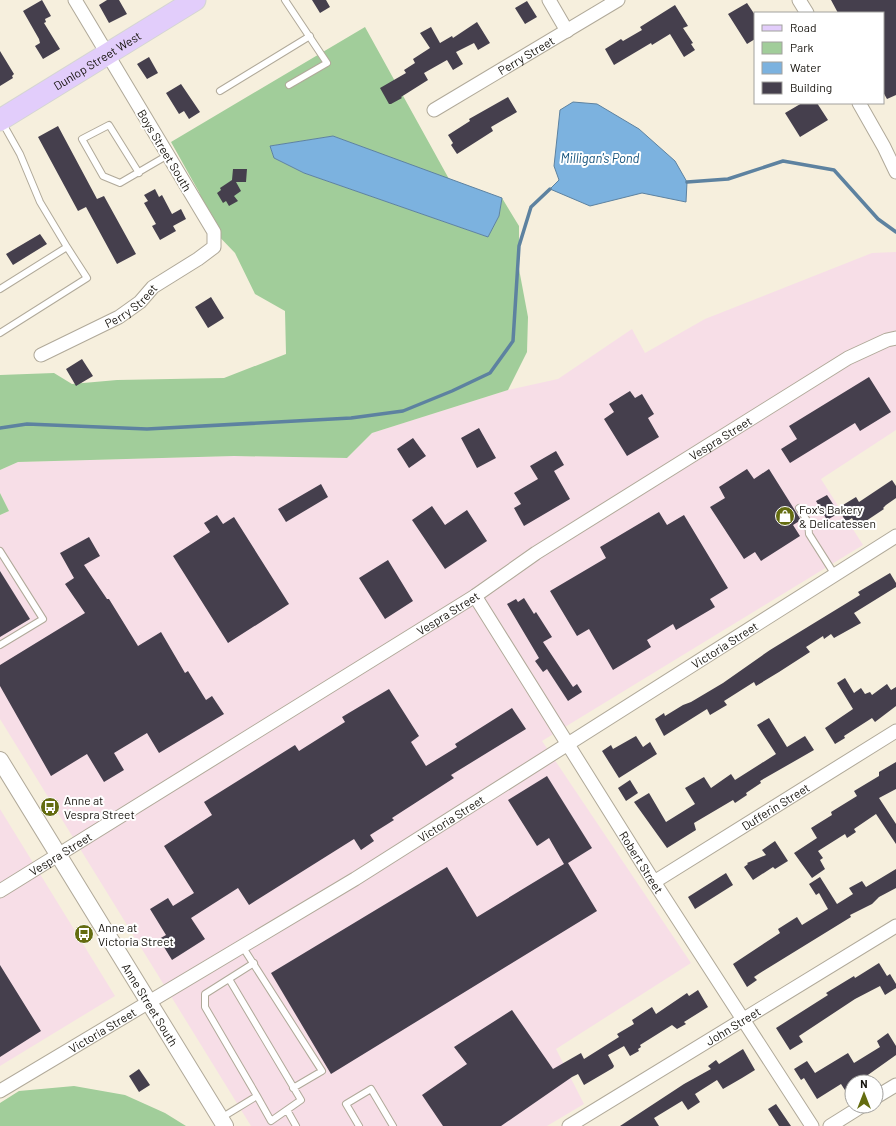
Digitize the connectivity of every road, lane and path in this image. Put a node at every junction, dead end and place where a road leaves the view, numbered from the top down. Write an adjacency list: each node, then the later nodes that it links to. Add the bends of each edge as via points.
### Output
1 (75, 0): 10 (street, Boys Street South)
2 (285, 0): 9 (lane)
3 (549, 0): 8 (street)
4 (618, 0): 8 (street, Perry Street)
5 (799, 0): 7 (street)
6 (185, 4): 10 (main road, Dunlop Street West)
7 (806, 12)
8 (567, 31): 14 (street, Perry Street)
9 (310, 36): 11 (lane, via 327,63); 12 (lane)
10 (108, 55): 15 (main road, Dunlop Street West); 16 (street, Boys Street South)
11 (289, 85)
12 (220, 91)
13 (860, 104): 17 (street)
14 (434, 110)
15 (0, 119): 19 (lane, via 20,154 40,202)
16 (168, 154): 18 (lane); 20 (street, Boys Street South, via 214,232)
17 (895, 167)
18 (139, 173): 18 (lane, via 120,183 104,176 82,139 109,124)
19 (67, 247): 21 (lane); 22 (lane, via 86,278)
20 (214, 247): 24 (street, Perry Street, via 153,287 140,302 119,317)
21 (0, 288)
22 (0, 333)
23 (896, 338): 29 (street, Vespra Street, via 848,358 536,553)
24 (41, 355)
25 (799, 508): 28 (lane, via 808,522 809,534)
26 (896, 536): 28 (street, Victoria Street)
27 (0, 551): 30 (lane, via 43,619)
28 (835, 575): 32 (street, Victoria Street)
29 (475, 596): 32 (street, Robert Street); 34 (street, Vespra Street)
30 (0, 645)
31 (896, 731): 35 (street, Dufferin Street)
32 (568, 743): 35 (street, Robert Street); 38 (street, Victoria Street, via 355,879)
33 (0, 760): 34 (street, Anne Street South)
34 (59, 854): 36 (street, Vespra Street); 41 (street, Anne Street South)
35 (654, 882): 42 (street, Robert Street)
36 (0, 891)
37 (896, 926): 42 (street, John Street)
38 (242, 946): 39 (lane); 41 (street, Victoria Street)
39 (254, 963): 40 (lane); 44 (lane, via 322,1071)
40 (229, 979): 44 (lane); 47 (lane, via 205,994 205,1007)
41 (149, 1002): 45 (street, Victoria Street); 50 (street, Anne Street South)
42 (744, 1019): 54 (street, John Street); 55 (street, Robert Street)
43 (896, 1085): 46 (street)
44 (293, 1088): 48 (lane, via 301,1100)
45 (0, 1091)
46 (884, 1092)
47 (257, 1096): 48 (lane, via 271,1121); 50 (lane)
48 (286, 1110): 51 (lane)
49 (849, 1114): 56 (street)
50 (223, 1122)
51 (296, 1126)
52 (359, 1126): 53 (lane, via 346,1104 371,1089)
53 (393, 1126)
54 (569, 1126)
55 (812, 1126)
56 (830, 1126)

